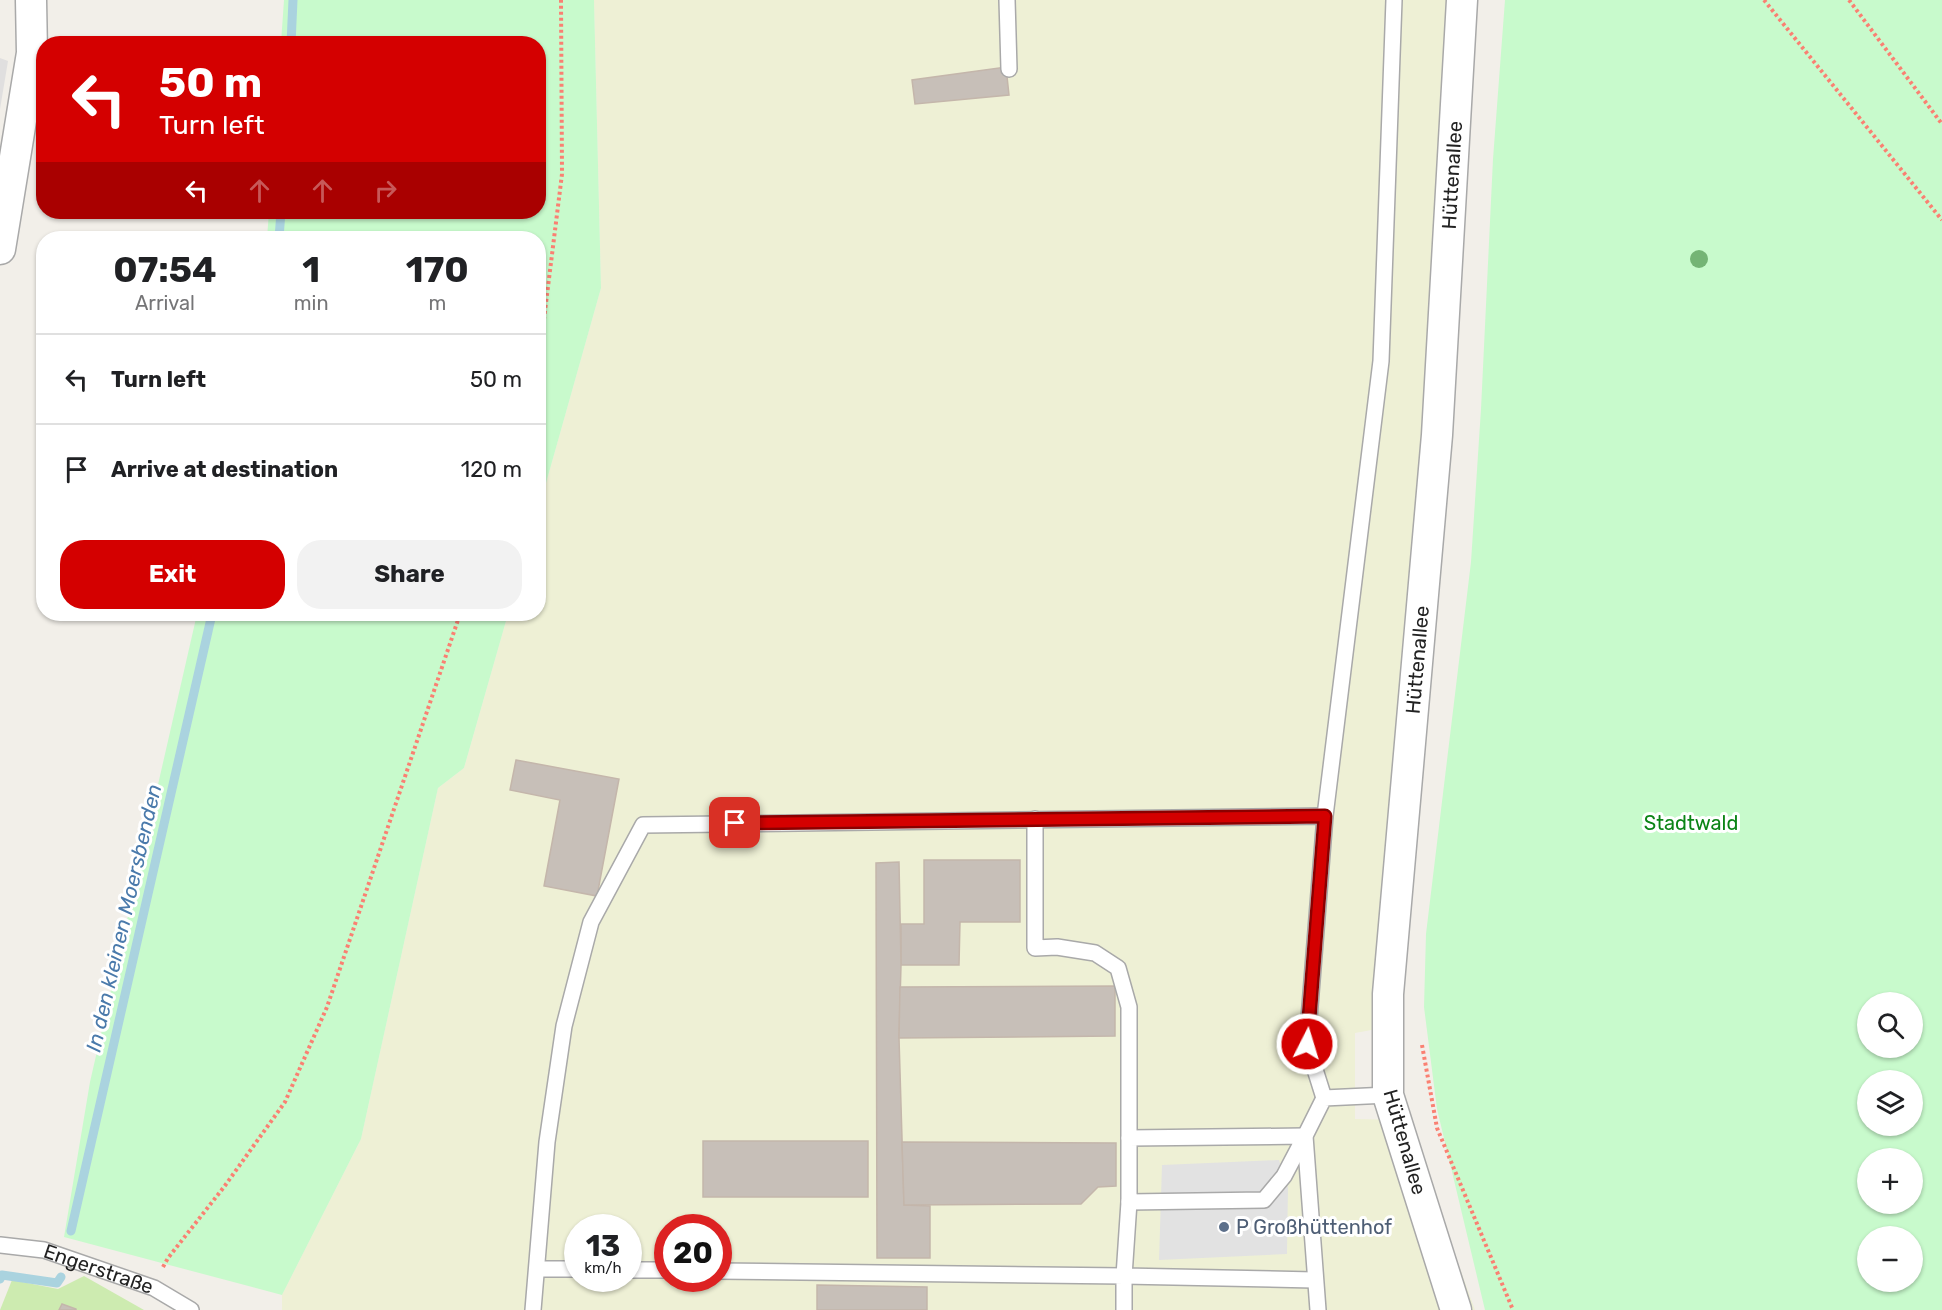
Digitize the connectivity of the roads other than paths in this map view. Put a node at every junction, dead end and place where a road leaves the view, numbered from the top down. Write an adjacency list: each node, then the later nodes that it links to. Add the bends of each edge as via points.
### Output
1 (31, 0): 6 (street, via 32,53)
2 (1007, 0): 5 (lane)
3 (1394, 0): 7 (lane, via 1381,361)
4 (1462, 0): 9 (street, Hüttenallee, via 1437,435 1388,994)
5 (1009, 69)
6 (0, 249)
7 (1325, 816): 8 (lane); 10 (lane, via 1307,1044)
8 (1035, 819): 12 (lane, via 1035,948 1095,953 1118,968 1129,1006); 15 (lane, via 643,825 591,922 564,1026 547,1142)
9 (1388, 1095): 10 (lane); 24 (street, Hüttenallee)
10 (1324, 1098): 11 (lane)
11 (1305, 1136): 12 (lane); 13 (lane, via 1284,1176 1264,1200); 19 (lane)
12 (1130, 1138): 13 (lane)
13 (1129, 1202): 18 (lane)
14 (0, 1245): 20 (lane, Engerstraße, via 44,1250 154,1288)
15 (537, 1269): 16 (lane); 21 (lane)
16 (564, 1269)
17 (732, 1271): 18 (lane)
18 (1124, 1276): 19 (lane); 22 (lane)
19 (1314, 1280): 23 (lane)
20 (191, 1310)
21 (533, 1310)
22 (1124, 1310)
23 (1318, 1310)
24 (1456, 1310)

